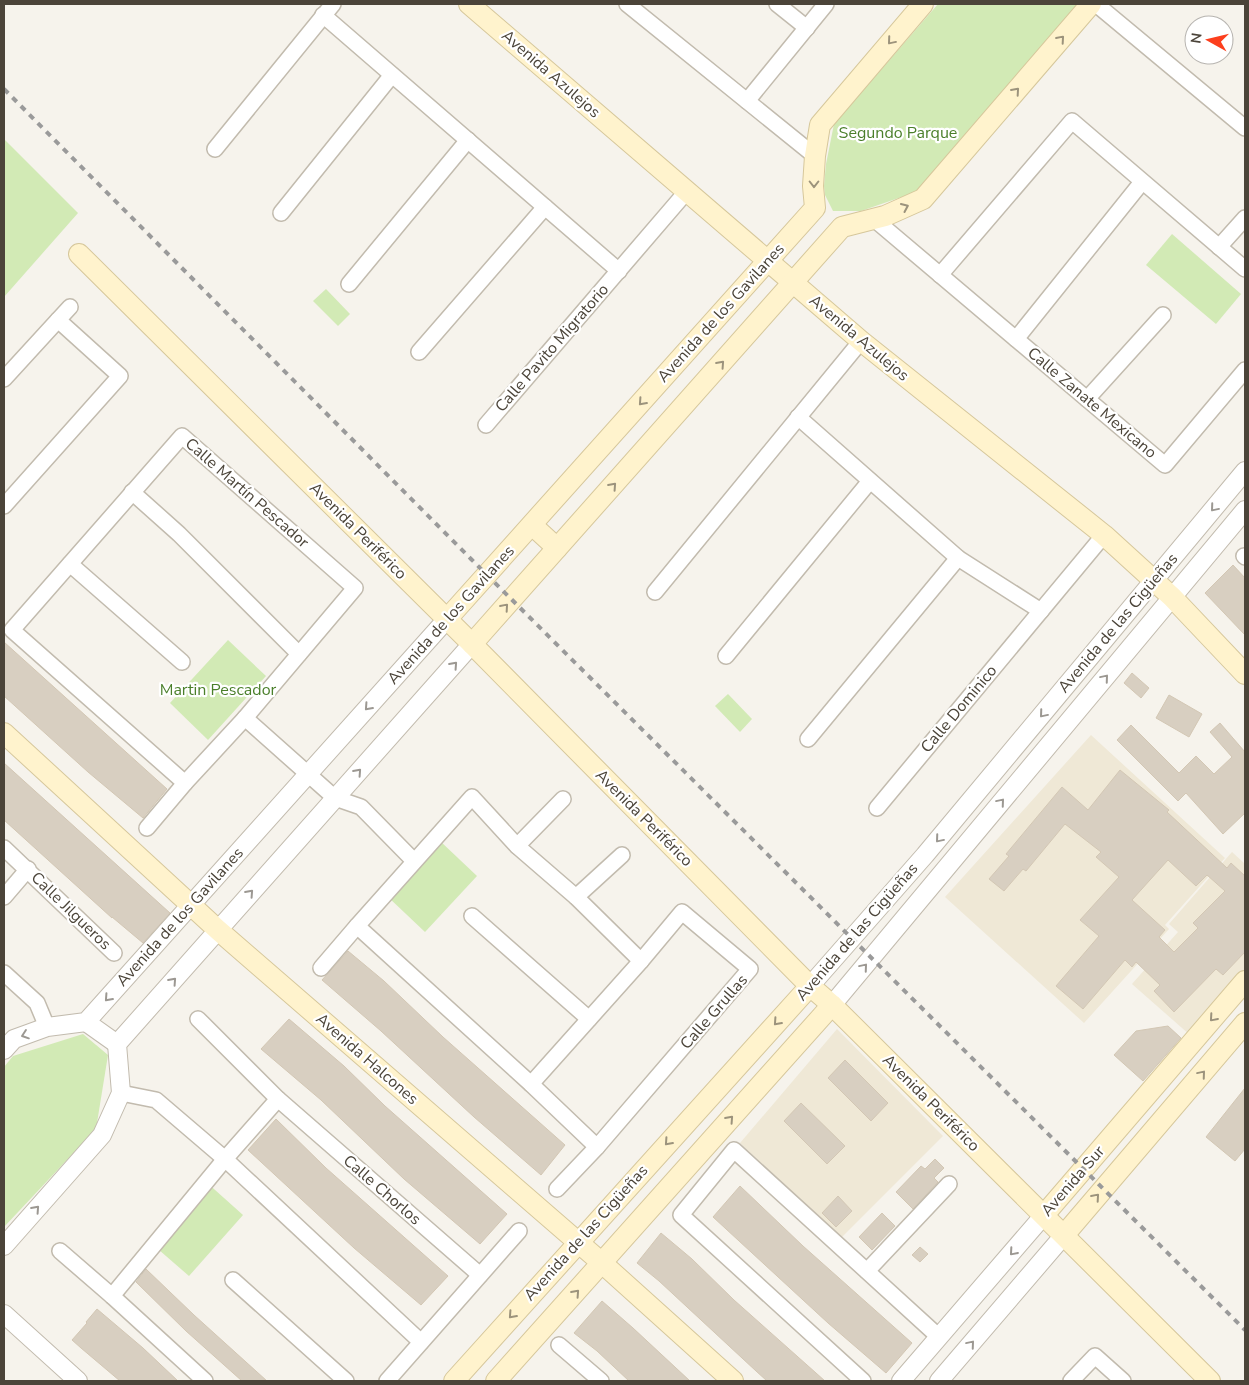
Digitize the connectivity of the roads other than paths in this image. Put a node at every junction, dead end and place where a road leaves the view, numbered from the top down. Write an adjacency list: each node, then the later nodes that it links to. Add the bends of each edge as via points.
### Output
1 (469, 4): 17 (main road, Avenida Azulejos)
2 (627, 4): 11 (street)
3 (777, 4): 9 (street)
4 (826, 4): 9 (street)
5 (923, 4): 15 (main road, one-way to 15, via 820,124)
6 (1091, 4): 22 (main road, one-way to 6, via 923,199)
7 (1096, 4): 12 (street)
8 (328, 10): 10 (street, Calle Pavito Migratorio); 14 (street, Calle Pavito Migratorio)
9 (806, 28): 11 (street)
10 (392, 75): 13 (street, Calle Pavito Migratorio); 20 (street)
11 (747, 101): 15 (street)
12 (1245, 128)
13 (468, 140): 18 (street, Calle Pavito Migratorio); 31 (street)
14 (214, 149)
15 (815, 156): 19 (main road, one-way to 19)
16 (1142, 182): 24 (street); 29 (street, via 1072,121); 35 (street, Calle Zanate Mexicano)
17 (687, 191): 26 (main road, Avenida Azulejos); 28 (street, Calle Pavito Migratorio)
18 (545, 207): 28 (street, Calle Pavito Migratorio); 37 (street)
19 (815, 208): 23 (main road); 26 (main road, Avenida de los Gavilanes)
20 (282, 213)
21 (1245, 218): 24 (street)
22 (874, 219): 23 (main road); 29 (street, Calle Zanate Mexicano)
23 (842, 227): 30 (main road, Avenida de los Gavilanes)
24 (1219, 247): 27 (street)
25 (79, 254): 57 (main road, Avenida Periférico)
26 (768, 261): 30 (main road, Avenida Azulejos); 48 (main road, Avenida de los Gavilanes, one-way to 48)
27 (1245, 270)
28 (618, 271): 42 (street, Calle Pavito Migratorio)
29 (940, 275): 35 (street, Calle Zanate Mexicano)
30 (793, 283): 36 (main road, Avenida Azulejos); 50 (main road, Avenida de los Gavilanes, one-way to 30)
31 (349, 284)
32 (70, 307): 34 (street)
33 (1162, 315): 40 (street)
34 (58, 320): 39 (street); 46 (street, via 120,376)
35 (1016, 339): 40 (street, Calle Zanate Mexicano)
36 (861, 341): 41 (street); 49 (main road, Avenida Azulejos)
37 (419, 352)
38 (1245, 370): 40 (street, Calle Zanate Mexicano, via 1165,465)
39 (4, 379)
40 (1087, 399)
41 (798, 418): 44 (street); 54 (street)
42 (486, 426)
43 (1245, 471): 53 (street, Avenida de las Cigüeñas, one-way to 53)
44 (870, 481): 51 (street); 61 (street)
45 (132, 492): 52 (street, Calle Martín Pescador); 60 (street); 60 (street, Calle Martín Pescador, via 187,431 355,588)
46 (4, 506)
47 (1245, 510): 55 (street, Avenida de las Cigüeñas)
48 (532, 525): 50 (main road); 57 (main road, Avenida de los Gavilanes)
49 (1104, 535): 53 (main road, Avenida Azulejos); 56 (street, Calle Dominico)
50 (557, 548): 59 (main road, Avenida de los Gavilanes, one-way to 50)
51 (958, 558): 56 (street); 66 (street)
52 (70, 564): 58 (street, Calle Martín Pescador); 62 (street)
53 (1154, 580): 55 (main road, Avenida Azulejos); 89 (street, Avenida de las Cigüeñas, one-way to 89, via 925,855)
54 (655, 592)
55 (1172, 597): 63 (main road, Avenida Azulejos); 90 (street, Avenida de las Cigüeñas, one-way to 55)
56 (1041, 611): 71 (street, Calle Dominico)
57 (447, 619): 59 (main road, Avenida Periférico); 67 (street, Avenida de los Gavilanes, one-way to 67)
58 (8, 626): 68 (street, Calle Martín Pescador)
59 (472, 644): 69 (street, Avenida de los Gavilanes, one-way to 59); 89 (main road, Avenida Periférico)
60 (300, 654): 64 (street, Calle Martín Pescador)
61 (726, 656)
62 (182, 662)
63 (1245, 674)
64 (245, 718): 67 (street); 68 (street, Calle Martín Pescador)
65 (4, 733): 80 (main road, Avenida Halcones)
66 (808, 739)
67 (308, 774): 69 (street); 80 (street, Avenida de los Gavilanes)
68 (185, 783): 72 (street)
69 (335, 798): 76 (street, via 360,806); 83 (street, Avenida de los Gavilanes, one-way to 69)
70 (563, 799): 73 (street)
71 (876, 808)
72 (146, 828)
73 (517, 846): 76 (street, via 472,797); 79 (street)
74 (4, 848): 77 (street, Calle Jilgueros)
75 (622, 855): 79 (street)
76 (414, 861): 82 (street)
77 (28, 869): 78 (street, Calle Jilgueros); 84 (street, Calle Jilgueros)
78 (4, 897)
79 (576, 897): 85 (street)
80 (191, 905): 83 (main road, Avenida Halcones); 93 (street, Avenida de los Gavilanes, one-way to 93)
81 (472, 916): 92 (street)
82 (357, 926): 86 (street); 98 (street)
83 (218, 930): 96 (street, Avenida de los Gavilanes, one-way to 83); 110 (main road, Avenida Halcones)
84 (114, 953)
85 (641, 961): 92 (street, Calle Grullas); 103 (street, Calle Grullas, via 682,912 750,969)
86 (321, 968)
87 (4, 973): 95 (street, via 37,1003)
88 (1245, 981): 99 (main road, Avenida Sur, one-way to 99)
89 (810, 986): 90 (main road, Avenida Periférico); 110 (main road, Avenida de las Cigüeñas, one-way to 110)
90 (832, 1005): 107 (main road, Avenida Periférico); 113 (main road, Avenida de las Cigüeñas, one-way to 90)
91 (198, 1019): 101 (street, Calle Chorlos)
92 (589, 1019): 98 (street, Calle Grullas)
93 (86, 1022): 95 (street); 96 (street)
94 (1245, 1023): 102 (main road, Avenida Sur, one-way to 94)
95 (47, 1027): 97 (street, one-way to 97, via 14,1039)
96 (117, 1044): 100 (street)
97 (4, 1050)
98 (531, 1084): 103 (street)
99 (1156, 1085): 102 (main road); 107 (main road, Avenida Sur)
100 (121, 1093): 104 (street, via 156,1100); 111 (street, one-way to 100, via 102,1135)
101 (278, 1099): 104 (street); 115 (street, Calle Chorlos)
102 (1177, 1103): 109 (main road, Avenida Sur, one-way to 102)
103 (597, 1147): 106 (street, Calle Grullas)
104 (225, 1159): 117 (street); 120 (street)
105 (949, 1184): 114 (street)
106 (556, 1189)
107 (1044, 1214): 109 (main road, Avenida Periférico); 119 (street, Avenida Sur, one-way to 119)
108 (519, 1231): 115 (street)
109 (1064, 1234): 132 (street, Avenida Sur, one-way to 109); 135 (main road, Avenida Periférico)
110 (578, 1242): 113 (main road, Avenida Halcones); 126 (main road, Avenida de las Cigüeñas, one-way to 126)
111 (4, 1246)
112 (60, 1251): 117 (street)
113 (602, 1263): 127 (main road, Avenida de las Cigüeñas, one-way to 113); 129 (main road, Avenida Halcones)
114 (867, 1271): 119 (street); 130 (street, via 734,1150 681,1216)
115 (480, 1275): 120 (street)
116 (233, 1280): 124 (street)
117 (112, 1296): 123 (street)
118 (4, 1314): 122 (street)
119 (939, 1337): 131 (street, Avenida Sur)
120 (421, 1342): 125 (street)
121 (559, 1345): 128 (street)
122 (78, 1381)
123 (205, 1381)
124 (346, 1381)
125 (387, 1381)
126 (454, 1381)
127 (496, 1381)
128 (601, 1381)
129 (733, 1381)
130 (863, 1381)
131 (901, 1381)
132 (940, 1381)
133 (1071, 1381): 134 (street, via 1095,1356)
134 (1123, 1381)
135 (1210, 1381)

